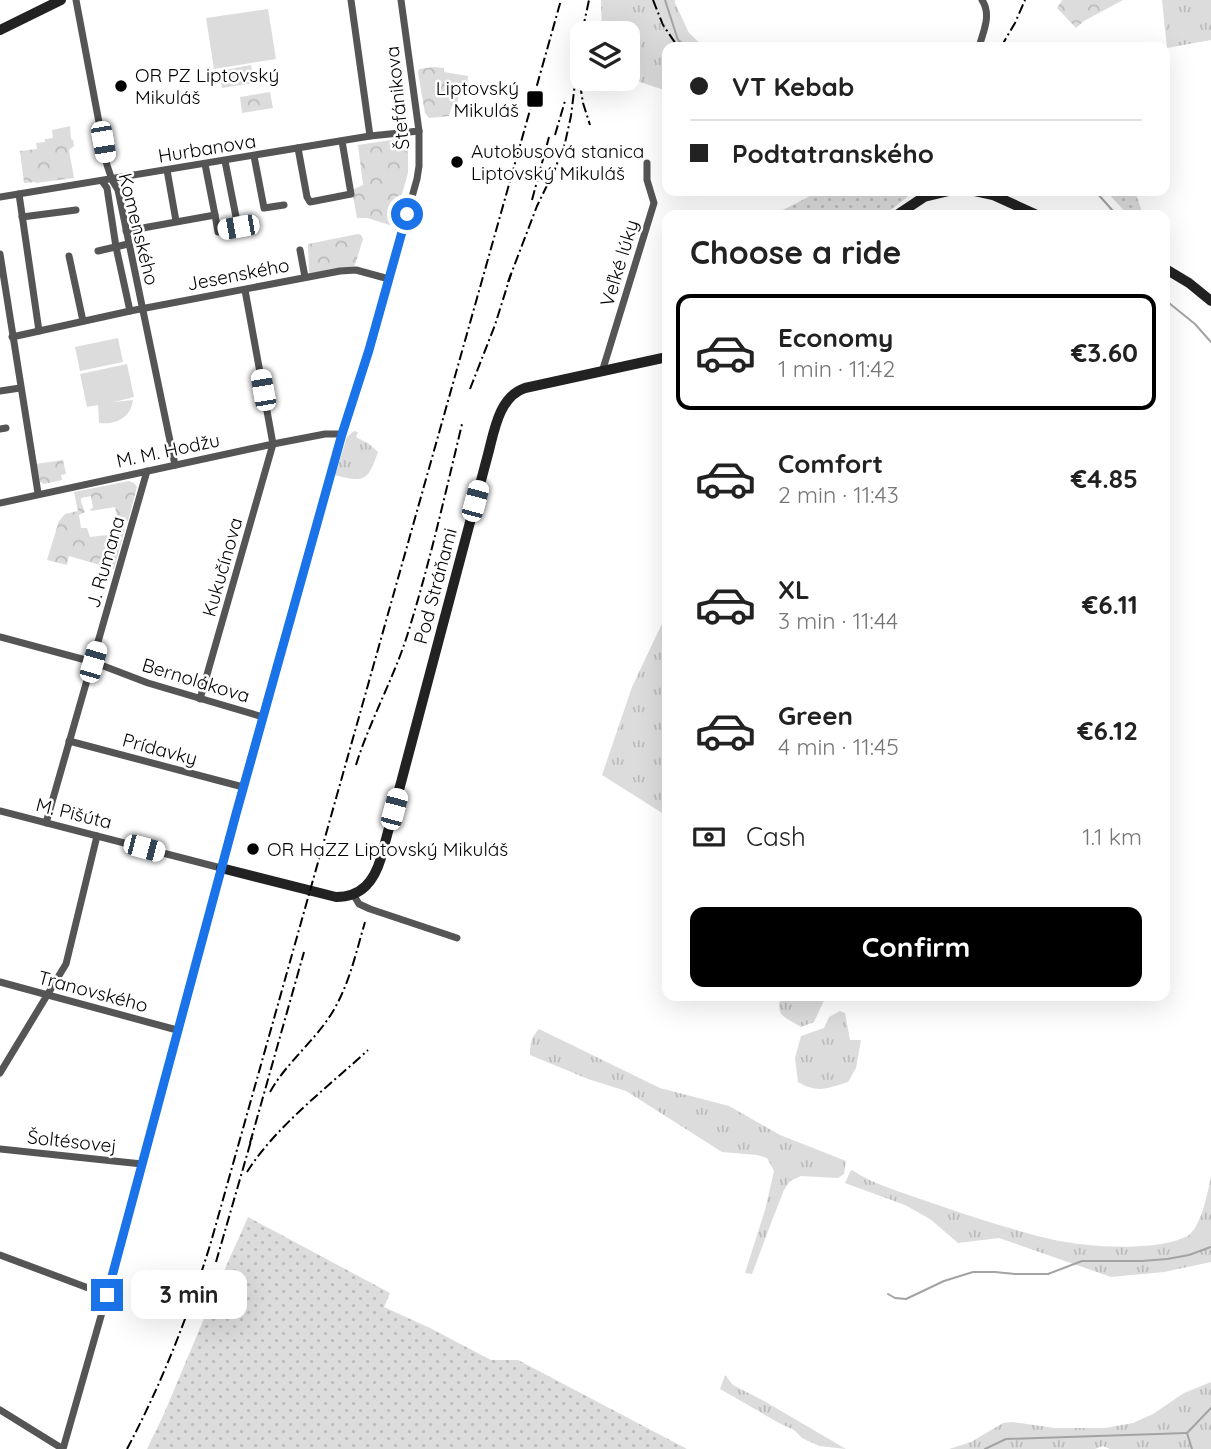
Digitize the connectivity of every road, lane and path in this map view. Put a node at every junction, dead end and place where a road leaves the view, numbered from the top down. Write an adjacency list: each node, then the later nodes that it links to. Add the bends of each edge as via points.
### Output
1 (61, 0): 6 (street)
2 (76, 0): 17 (street, Komenského)
3 (351, 0): 9 (street)
4 (401, 0): 8 (street, Štefánikova)
5 (982, 0): 7 (street, via 988,13)
6 (0, 30)
7 (980, 42)
8 (419, 131): 9 (street, Hurbanova); 40 (street, Štefánikova, via 418,172)
9 (370, 136): 10 (street, Hurbanova)
10 (342, 141): 11 (street, Hurbanova); 11 (street, via 351,194 310,202)
11 (298, 148): 12 (street, Hurbanova)
12 (254, 156): 13 (street, Hurbanova); 23 (street, via 264,208)
13 (225, 161): 15 (street, Hurbanova); 27 (street, via 238,227 219,231)
14 (647, 163): 49 (street, Veľké lúky, via 654,203)
15 (205, 164): 16 (street, Hurbanova); 27 (street)
16 (167, 170): 17 (street, Hurbanova); 29 (street)
17 (112, 180): 18 (street, Hurbanova); 30 (street, Komenského)
18 (102, 181): 19 (street, Hurbanova); 32 (street, via 107,187)
19 (19, 194): 22 (street, Hurbanova); 28 (street)
20 (926, 196): 25 (street)
21 (995, 196): 26 (street)
22 (0, 197)
23 (284, 205)
24 (76, 210): 28 (street)
25 (911, 210)
26 (1026, 210)
27 (215, 215): 29 (street)
28 (22, 216): 46 (street)
29 (176, 221): 30 (street)
30 (125, 230): 31 (street, Komenského)
31 (128, 244): 32 (street); 43 (street, Komenského)
32 (116, 247): 34 (street); 44 (street)
33 (300, 250): 39 (street)
34 (98, 251)
35 (0, 254): 38 (street)
36 (69, 256): 45 (street)
37 (1170, 272): 42 (street)
38 (1, 274): 47 (street)
39 (305, 277): 40 (street, Jesenského, via 352,270); 41 (street, Jesenského)
40 (388, 279): 52 (street, Štefánikova)
41 (246, 290): 43 (street, Jesenského); 53 (street)
42 (1211, 301)
43 (142, 309): 44 (street, Jesenského); 54 (street, Komenského)
44 (130, 311): 45 (street, Jesenského)
45 (83, 321): 46 (street, Jesenského)
46 (39, 331): 47 (street, Jesenského)
47 (12, 337): 50 (street)
48 (662, 359): 49 (street, Pod Stráňami)
49 (602, 372): 68 (street, Pod Stráňami, via 525,388 505,402 381,858 375,876)
50 (20, 388): 51 (street); 56 (street)
51 (0, 391)
52 (342, 434): 53 (street, M. M. Hodžu); 61 (street, Štefánikova)
53 (273, 444): 54 (street, M. M. Hodžu); 60 (street, Kukučínova)
54 (175, 465): 55 (street, M. M. Hodžu)
55 (147, 471): 56 (street, M. M. Hodžu); 59 (street, J. Rumana)
56 (38, 494): 57 (street, M. M. Hodžu)
57 (0, 503)
58 (0, 637): 59 (street, Bernolákova)
59 (93, 662): 60 (street, Bernolákova); 62 (street, J. Rumana)
60 (201, 699): 61 (street, Bernolákova)
61 (262, 717): 63 (street, Štefánikova)
62 (69, 741): 63 (street, Prídavky); 65 (street, J. Rumana)
63 (243, 787): 67 (street, Štefánikova)
64 (0, 811): 65 (street, M. Pišúta)
65 (46, 822): 66 (street, M. Pišúta)
66 (97, 836): 67 (street, M. Pišúta); 71 (street, via 68,958)
67 (221, 868): 68 (street, via 336,897); 72 (street, Štefánikova)
68 (353, 894): 69 (street, via 359,904 370,909)
69 (457, 938)
70 (0, 982): 71 (street, Tranovského)
71 (47, 996): 72 (street, Tranovského); 73 (street)
72 (177, 1030): 75 (street, Štefánikova)
73 (0, 1073)
74 (0, 1149): 75 (street, Šoltésovej)
75 (142, 1164): 77 (street, Štefánikova)
76 (0, 1255): 77 (street)
77 (107, 1295): 79 (street, Štefánikova)
78 (0, 1410): 79 (street)
79 (63, 1449)

